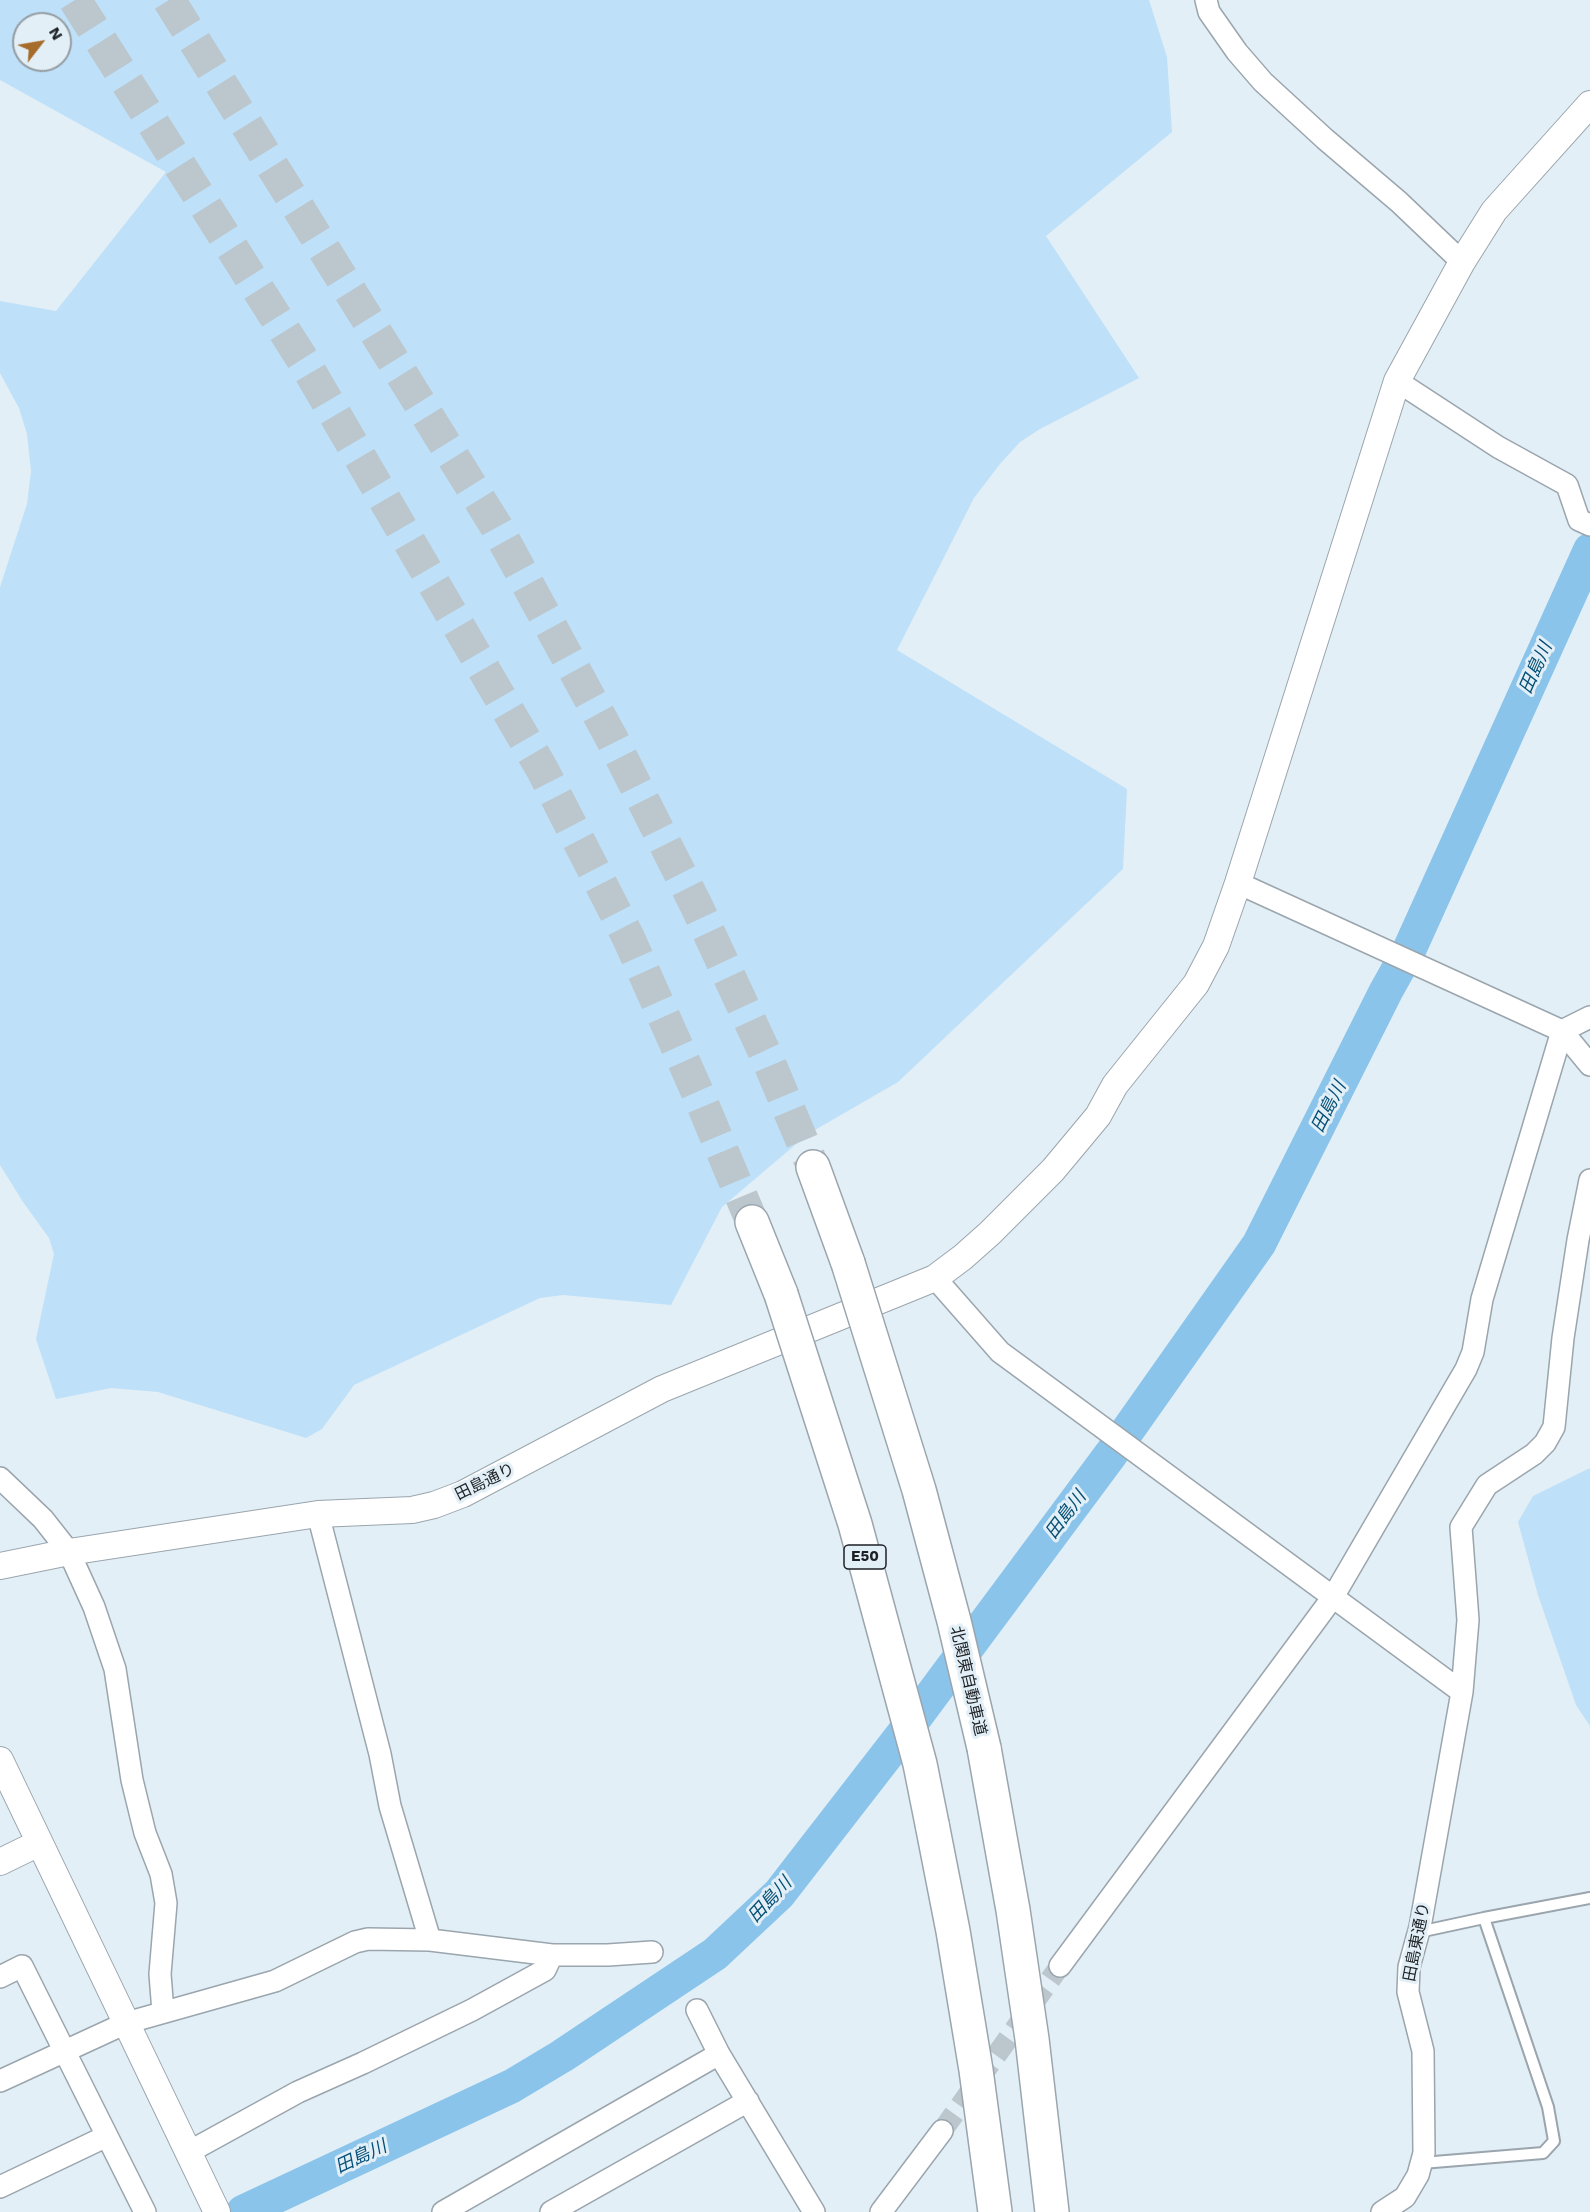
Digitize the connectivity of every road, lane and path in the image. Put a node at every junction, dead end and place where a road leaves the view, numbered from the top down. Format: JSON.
{"nodes":[{"id":1,"x":1206,"y":0,"type":"edge"},
{"id":2,"x":1590,"y":104,"type":"edge"},
{"id":3,"x":1462,"y":262,"type":"junction"},
{"id":4,"x":1397,"y":381,"type":"junction"},
{"id":5,"x":1585,"y":523,"type":"edge"},
{"id":6,"x":1238,"y":883,"type":"junction"},
{"id":7,"x":1590,"y":1017,"type":"edge"},
{"id":8,"x":1562,"y":1031,"type":"junction"},
{"id":9,"x":1590,"y":1065,"type":"edge"},
{"id":10,"x":813,"y":1167,"type":"tunnel mouth"},
{"id":11,"x":1590,"y":1180,"type":"edge"},
{"id":12,"x":752,"y":1222,"type":"tunnel mouth"},
{"id":13,"x":934,"y":1278,"type":"junction"},
{"id":14,"x":0,"y":1478,"type":"edge"},
{"id":15,"x":318,"y":1514,"type":"junction"},
{"id":16,"x":69,"y":1552,"type":"junction"},
{"id":17,"x":0,"y":1566,"type":"edge"},
{"id":18,"x":1333,"y":1597,"type":"junction"},
{"id":19,"x":1462,"y":1692,"type":"junction"},
{"id":20,"x":0,"y":1760,"type":"edge"},
{"id":21,"x":39,"y":1843,"type":"junction"},
{"id":22,"x":0,"y":1862,"type":"edge"},
{"id":23,"x":1590,"y":1898,"type":"edge"},
{"id":24,"x":1484,"y":1918,"type":"junction"},
{"id":25,"x":1419,"y":1932,"type":"junction"},
{"id":26,"x":430,"y":1940,"type":"junction"},
{"id":27,"x":652,"y":1952,"type":"dead end"},
{"id":28,"x":552,"y":1955,"type":"junction"},
{"id":29,"x":1060,"y":1966,"type":"tunnel mouth"},
{"id":30,"x":0,"y":1977,"type":"edge"},
{"id":31,"x":697,"y":2010,"type":"dead end"},
{"id":32,"x":163,"y":2012,"type":"junction"},
{"id":33,"x":126,"y":2023,"type":"junction"},
{"id":34,"x":64,"y":2050,"type":"junction"},
{"id":35,"x":719,"y":2054,"type":"junction"},
{"id":36,"x":0,"y":2081,"type":"edge"},
{"id":37,"x":748,"y":2102,"type":"junction"},
{"id":38,"x":942,"y":2131,"type":"tunnel mouth"},
{"id":39,"x":107,"y":2136,"type":"junction"},
{"id":40,"x":188,"y":2152,"type":"junction"},
{"id":41,"x":1422,"y":2163,"type":"junction"},
{"id":42,"x":0,"y":2187,"type":"edge"},
{"id":43,"x":214,"y":2208,"type":"edge"},
{"id":44,"x":446,"y":2211,"type":"edge"},
{"id":45,"x":145,"y":2212,"type":"edge"},
{"id":46,"x":551,"y":2212,"type":"edge"},
{"id":47,"x":814,"y":2212,"type":"edge"},
{"id":48,"x":881,"y":2212,"type":"edge"},
{"id":49,"x":995,"y":2212,"type":"edge"},
{"id":50,"x":1052,"y":2212,"type":"edge"},
{"id":51,"x":1383,"y":2212,"type":"edge"}],
"edges":[{"from":1,"to":3,"type":"street"},
{"from":2,"to":3,"type":"street","name":"田島通り"},
{"from":3,"to":4,"type":"street","name":"田島通り"},
{"from":4,"to":5,"type":"street"},
{"from":4,"to":6,"type":"street","name":"田島通り"},
{"from":6,"to":8,"type":"street"},
{"from":6,"to":13,"type":"street","name":"田島通り"},
{"from":7,"to":8,"type":"street"},
{"from":8,"to":9,"type":"street"},
{"from":8,"to":18,"type":"street"},
{"from":10,"to":50,"type":"highway","name":"北関東自動車道","bridge":true},
{"from":11,"to":19,"type":"street","name":"田島東通り"},
{"from":12,"to":49,"type":"highway","number":"E50","bridge":true},
{"from":13,"to":15,"type":"street","name":"田島通り"},
{"from":13,"to":18,"type":"street"},
{"from":14,"to":16,"type":"street"},
{"from":15,"to":16,"type":"street","name":"田島通り"},
{"from":15,"to":26,"type":"street"},
{"from":16,"to":17,"type":"street","name":"田島通り"},
{"from":16,"to":32,"type":"street"},
{"from":18,"to":19,"type":"street"},
{"from":18,"to":29,"type":"street"},
{"from":19,"to":25,"type":"street","name":"田島東通り"},
{"from":20,"to":21,"type":"street"},
{"from":21,"to":22,"type":"street"},
{"from":21,"to":33,"type":"street"},
{"from":23,"to":24,"type":"lane"},
{"from":24,"to":25,"type":"lane"},
{"from":24,"to":41,"type":"lane"},
{"from":25,"to":41,"type":"street","name":"田島東通り"},
{"from":26,"to":28,"type":"street"},
{"from":26,"to":32,"type":"street"},
{"from":27,"to":28,"type":"street"},
{"from":28,"to":40,"type":"street"},
{"from":30,"to":34,"type":"street"},
{"from":31,"to":35,"type":"street"},
{"from":32,"to":33,"type":"street"},
{"from":33,"to":34,"type":"street"},
{"from":33,"to":40,"type":"street"},
{"from":34,"to":36,"type":"street"},
{"from":34,"to":39,"type":"street"},
{"from":35,"to":37,"type":"street"},
{"from":35,"to":44,"type":"street"},
{"from":37,"to":46,"type":"street"},
{"from":37,"to":47,"type":"street"},
{"from":38,"to":48,"type":"street"},
{"from":39,"to":42,"type":"street"},
{"from":39,"to":45,"type":"street"},
{"from":40,"to":43,"type":"street"},
{"from":41,"to":51,"type":"street","name":"田島東通り"}]}
